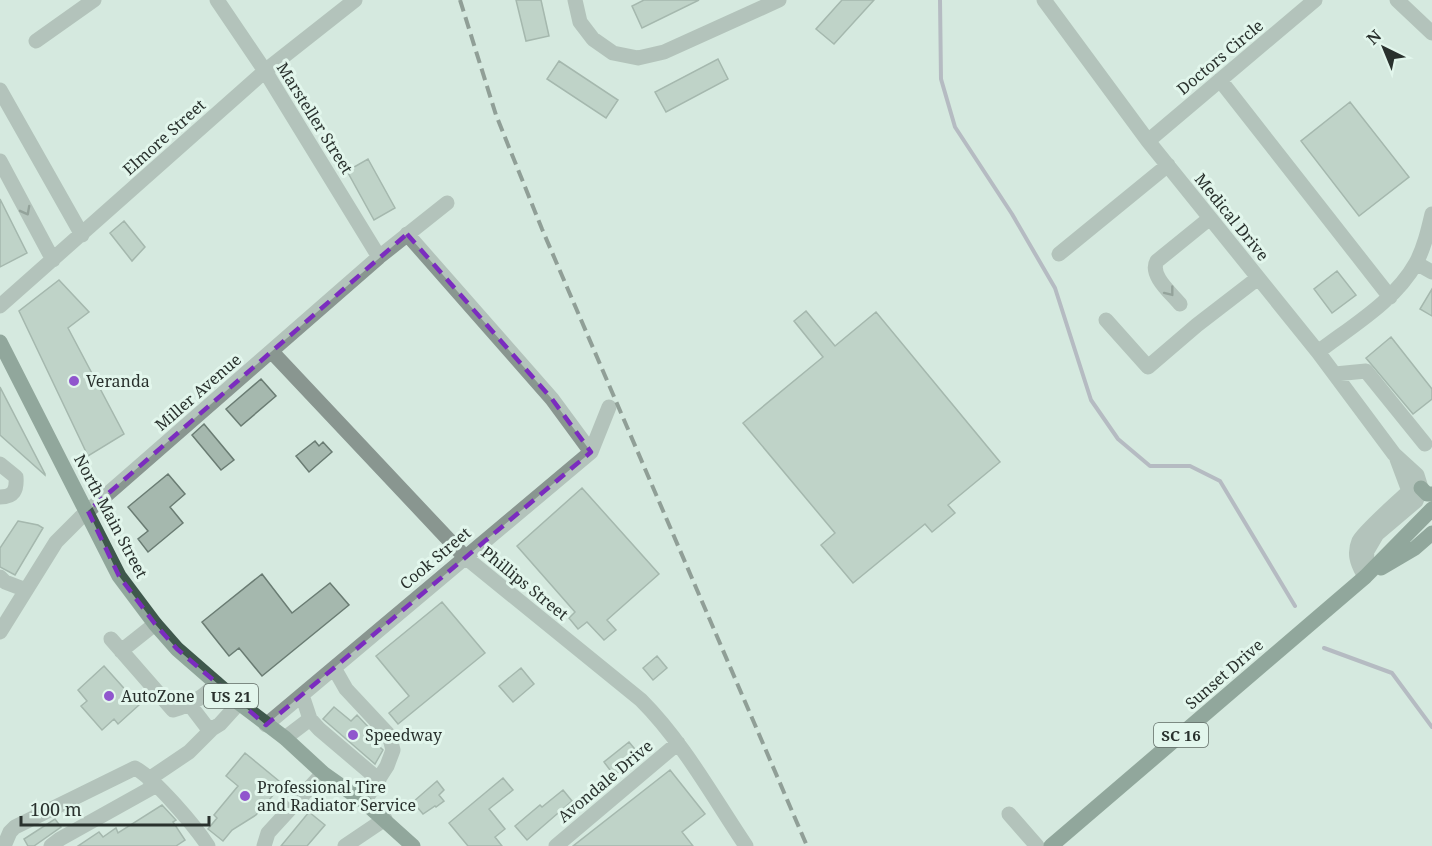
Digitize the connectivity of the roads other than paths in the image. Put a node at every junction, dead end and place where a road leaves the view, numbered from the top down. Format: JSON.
{"nodes":[{"id":1,"x":94,"y":0,"type":"edge"},
{"id":2,"x":217,"y":0,"type":"edge"},
{"id":3,"x":355,"y":0,"type":"edge"},
{"id":4,"x":575,"y":0,"type":"edge"},
{"id":5,"x":779,"y":0,"type":"edge"},
{"id":6,"x":1044,"y":0,"type":"edge"},
{"id":7,"x":1315,"y":0,"type":"edge"},
{"id":8,"x":1397,"y":0,"type":"edge"},
{"id":9,"x":1432,"y":33,"type":"edge"},
{"id":10,"x":36,"y":41,"type":"dead end"},
{"id":11,"x":266,"y":71,"type":"junction"},
{"id":12,"x":1220,"y":80,"type":"junction"},
{"id":13,"x":2,"y":100,"type":"edge"},
{"id":14,"x":1148,"y":141,"type":"junction"},
{"id":15,"x":0,"y":161,"type":"edge"},
{"id":16,"x":1168,"y":165,"type":"junction"},
{"id":17,"x":447,"y":203,"type":"dead end"},
{"id":18,"x":1432,"y":214,"type":"edge"},
{"id":19,"x":1210,"y":218,"type":"junction"},
{"id":20,"x":407,"y":234,"type":"junction"},
{"id":21,"x":82,"y":235,"type":"junction"},
{"id":22,"x":1059,"y":254,"type":"dead end"},
{"id":23,"x":379,"y":257,"type":"junction"},
{"id":24,"x":53,"y":260,"type":"junction"},
{"id":25,"x":1416,"y":263,"type":"junction"},
{"id":26,"x":1432,"y":272,"type":"edge"},
{"id":27,"x":1258,"y":278,"type":"junction"},
{"id":28,"x":1390,"y":297,"type":"junction"},
{"id":29,"x":0,"y":306,"type":"edge"},
{"id":30,"x":1106,"y":320,"type":"dead end"},
{"id":31,"x":1197,"y":325,"type":"junction"},
{"id":32,"x":0,"y":342,"type":"edge"},
{"id":33,"x":272,"y":352,"type":"junction"},
{"id":34,"x":1318,"y":352,"type":"junction"},
{"id":35,"x":1335,"y":374,"type":"junction"},
{"id":36,"x":609,"y":407,"type":"dead end"},
{"id":37,"x":1428,"y":441,"type":"edge"},
{"id":38,"x":591,"y":452,"type":"junction"},
{"id":39,"x":1399,"y":459,"type":"junction"},
{"id":40,"x":0,"y":464,"type":"edge"},
{"id":41,"x":1426,"y":491,"type":"edge"},
{"id":42,"x":1,"y":497,"type":"edge"},
{"id":43,"x":1432,"y":508,"type":"edge"},
{"id":44,"x":88,"y":511,"type":"junction"},
{"id":45,"x":1432,"y":533,"type":"edge"},
{"id":46,"x":465,"y":557,"type":"junction"},
{"id":47,"x":0,"y":577,"type":"edge"},
{"id":48,"x":1365,"y":577,"type":"junction"},
{"id":49,"x":26,"y":590,"type":"junction"},
{"id":50,"x":155,"y":624,"type":"junction"},
{"id":51,"x":0,"y":632,"type":"edge"},
{"id":52,"x":334,"y":668,"type":"junction"},
{"id":53,"x":216,"y":683,"type":"junction"},
{"id":54,"x":302,"y":695,"type":"junction"},
{"id":55,"x":239,"y":703,"type":"junction"},
{"id":56,"x":190,"y":705,"type":"junction"},
{"id":57,"x":310,"y":719,"type":"junction"},
{"id":58,"x":266,"y":725,"type":"junction"},
{"id":59,"x":212,"y":729,"type":"junction"},
{"id":60,"x":285,"y":738,"type":"junction"},
{"id":61,"x":678,"y":743,"type":"junction"},
{"id":62,"x":324,"y":773,"type":"junction"},
{"id":63,"x":380,"y":780,"type":"junction"},
{"id":64,"x":152,"y":783,"type":"junction"},
{"id":65,"x":364,"y":802,"type":"junction"},
{"id":66,"x":1010,"y":814,"type":"dead end"},
{"id":67,"x":385,"y":819,"type":"junction"},
{"id":68,"x":4,"y":846,"type":"edge"},
{"id":69,"x":51,"y":846,"type":"edge"},
{"id":70,"x":208,"y":846,"type":"edge"},
{"id":71,"x":264,"y":846,"type":"edge"},
{"id":72,"x":345,"y":846,"type":"edge"},
{"id":73,"x":413,"y":846,"type":"edge"},
{"id":74,"x":556,"y":846,"type":"edge"},
{"id":75,"x":746,"y":846,"type":"edge"},
{"id":76,"x":1037,"y":846,"type":"edge"},
{"id":77,"x":1051,"y":846,"type":"edge"}],
"edges":[{"from":1,"to":10,"type":"street"},
{"from":2,"to":11,"type":"street","name":"Marsteller Street"},
{"from":3,"to":11,"type":"street","name":"Elmore Street"},
{"from":4,"to":5,"type":"street"},
{"from":6,"to":14,"type":"street","name":"Medical Drive"},
{"from":7,"to":12,"type":"street","name":"Doctors Circle"},
{"from":8,"to":9,"type":"street"},
{"from":11,"to":21,"type":"street","name":"Elmore Street"},
{"from":11,"to":23,"type":"street","name":"Marsteller Street"},
{"from":12,"to":14,"type":"street","name":"Doctors Circle"},
{"from":12,"to":28,"type":"street"},
{"from":13,"to":21,"type":"street"},
{"from":14,"to":16,"type":"street","name":"Medical Drive"},
{"from":15,"to":24,"type":"street","one_way":true},
{"from":16,"to":19,"type":"street","name":"Medical Drive"},
{"from":16,"to":22,"type":"street"},
{"from":17,"to":20,"type":"street","name":"Miller Avenue"},
{"from":18,"to":25,"type":"street"},
{"from":19,"to":27,"type":"street","name":"Medical Drive"},
{"from":19,"to":31,"type":"street","one_way":true},
{"from":20,"to":23,"type":"street","name":"Miller Avenue"},
{"from":20,"to":38,"type":"street"},
{"from":21,"to":24,"type":"street","name":"Elmore Street"},
{"from":23,"to":33,"type":"street","name":"Miller Avenue"},
{"from":24,"to":29,"type":"street","name":"Elmore Street"},
{"from":25,"to":26,"type":"street"},
{"from":25,"to":28,"type":"street"},
{"from":27,"to":31,"type":"street"},
{"from":27,"to":34,"type":"street","name":"Medical Drive"},
{"from":28,"to":34,"type":"street"},
{"from":30,"to":31,"type":"street"},
{"from":32,"to":44,"type":"main road","name":"North Main Street","number":"US 21"},
{"from":33,"to":44,"type":"street","name":"Miller Avenue"},
{"from":33,"to":46,"type":"street","name":"Phillips Street"},
{"from":34,"to":35,"type":"street","name":"Medical Drive"},
{"from":35,"to":37,"type":"street"},
{"from":35,"to":39,"type":"street","name":"Medical Drive"},
{"from":36,"to":38,"type":"street","name":"Cook Street"},
{"from":37,"to":39,"type":"street"},
{"from":38,"to":46,"type":"street","name":"Cook Street"},
{"from":39,"to":41,"type":"street","name":"Medical Drive"},
{"from":39,"to":48,"type":"street","name":"Medical Drive"},
{"from":40,"to":42,"type":"street"},
{"from":41,"to":48,"type":"street","name":"Medical Drive"},
{"from":43,"to":48,"type":"main road","name":"Sunset Drive","number":"SC 16"},
{"from":44,"to":49,"type":"street","name":"Miller Avenue"},
{"from":44,"to":50,"type":"main road","name":"North Main Street","number":"US 21"},
{"from":45,"to":48,"type":"main road","name":"Sunset Drive","number":"SC 16"},
{"from":46,"to":52,"type":"street","name":"Cook Street"},
{"from":46,"to":61,"type":"street","name":"Phillips Street"},
{"from":47,"to":49,"type":"street"},
{"from":48,"to":77,"type":"main road","name":"Sunset Drive","number":"SC 16"},
{"from":49,"to":51,"type":"street","name":"Miller Avenue"},
{"from":50,"to":53,"type":"main road","name":"North Main Street","number":"US 21"},
{"from":50,"to":56,"type":"street"},
{"from":52,"to":54,"type":"street","name":"Cook Street"},
{"from":52,"to":63,"type":"street"},
{"from":53,"to":55,"type":"main road","name":"North Main Street","number":"US 21"},
{"from":53,"to":56,"type":"street"},
{"from":54,"to":57,"type":"street"},
{"from":54,"to":58,"type":"street","name":"Cook Street"},
{"from":55,"to":58,"type":"main road","name":"North Main Street","number":"US 21"},
{"from":55,"to":59,"type":"street"},
{"from":56,"to":59,"type":"street"},
{"from":57,"to":60,"type":"street"},
{"from":57,"to":63,"type":"street"},
{"from":58,"to":60,"type":"main road","name":"North Main Street","number":"US 21"},
{"from":59,"to":64,"type":"street"},
{"from":60,"to":62,"type":"main road","name":"North Main Street","number":"US 21"},
{"from":61,"to":74,"type":"street","name":"Avondale Drive"},
{"from":61,"to":75,"type":"street","name":"Phillips Street"},
{"from":62,"to":65,"type":"main road","name":"North Main Street","number":"US 21"},
{"from":62,"to":71,"type":"street"},
{"from":63,"to":65,"type":"street"},
{"from":64,"to":68,"type":"street"},
{"from":64,"to":69,"type":"street"},
{"from":64,"to":70,"type":"street"},
{"from":65,"to":67,"type":"main road","name":"North Main Street","number":"US 21"},
{"from":66,"to":76,"type":"street"},
{"from":67,"to":72,"type":"street"},
{"from":67,"to":73,"type":"main road","name":"North Main Street","number":"US 21"}]}
